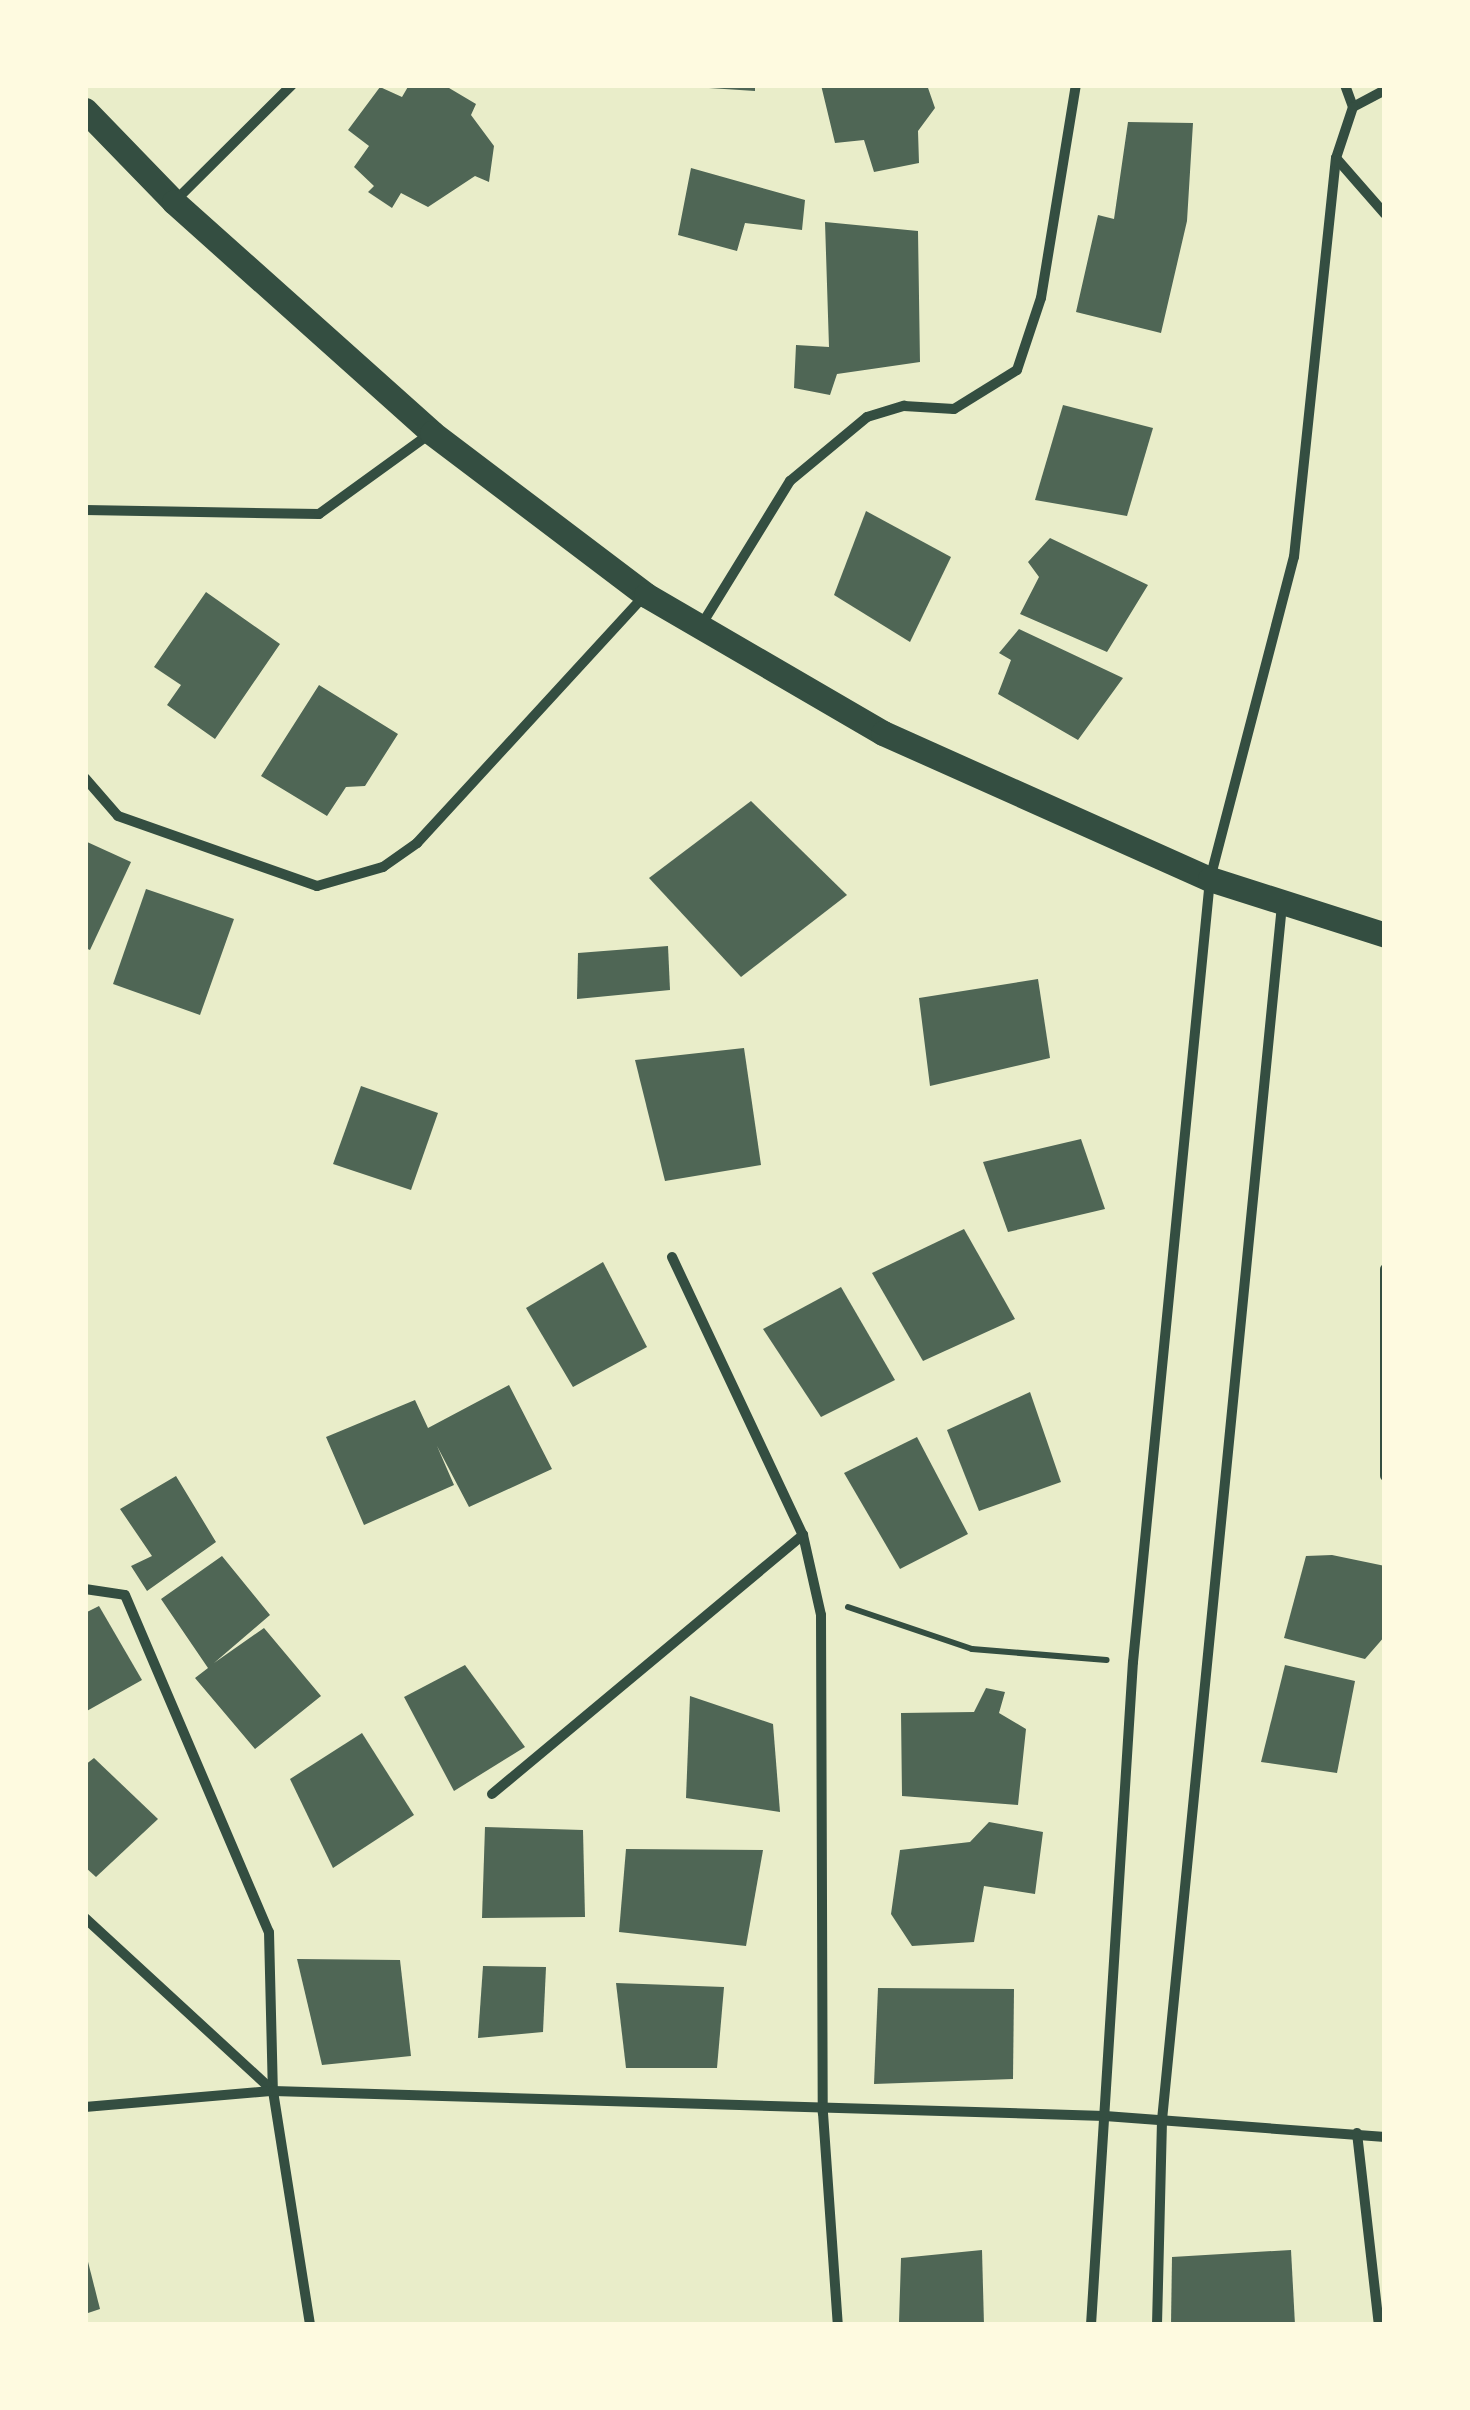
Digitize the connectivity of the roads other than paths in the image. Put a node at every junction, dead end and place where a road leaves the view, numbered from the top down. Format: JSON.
{"nodes":[{"id":1,"x":292,"y":85,"type":"edge"},
{"id":2,"x":1076,"y":85,"type":"edge"},
{"id":3,"x":1345,"y":85,"type":"edge"},
{"id":4,"x":1385,"y":90,"type":"edge"},
{"id":5,"x":1354,"y":107,"type":"junction"},
{"id":6,"x":85,"y":110,"type":"edge"},
{"id":7,"x":1336,"y":158,"type":"junction"},
{"id":8,"x":174,"y":202,"type":"junction"},
{"id":9,"x":1385,"y":214,"type":"edge"},
{"id":10,"x":432,"y":432,"type":"junction"},
{"id":11,"x":85,"y":510,"type":"edge"},
{"id":12,"x":646,"y":595,"type":"junction"},
{"id":13,"x":700,"y":627,"type":"junction"},
{"id":14,"x":85,"y":778,"type":"edge"},
{"id":15,"x":1210,"y":879,"type":"junction"},
{"id":16,"x":1282,"y":905,"type":"junction"},
{"id":17,"x":1385,"y":936,"type":"edge"},
{"id":18,"x":672,"y":1257,"type":"dead end"},
{"id":19,"x":1385,"y":1269,"type":"edge"},
{"id":20,"x":1385,"y":1476,"type":"edge"},
{"id":21,"x":803,"y":1534,"type":"junction"},
{"id":22,"x":85,"y":1590,"type":"edge"},
{"id":23,"x":492,"y":1794,"type":"dead end"},
{"id":24,"x":85,"y":1918,"type":"edge"},
{"id":25,"x":273,"y":2090,"type":"junction"},
{"id":26,"x":85,"y":2108,"type":"edge"},
{"id":27,"x":823,"y":2112,"type":"junction"},
{"id":28,"x":1105,"y":2116,"type":"junction"},
{"id":29,"x":1162,"y":2120,"type":"junction"},
{"id":30,"x":1356,"y":2133,"type":"junction"},
{"id":31,"x":1385,"y":2137,"type":"edge"},
{"id":32,"x":310,"y":2325,"type":"edge"},
{"id":33,"x":838,"y":2325,"type":"edge"},
{"id":34,"x":1091,"y":2325,"type":"edge"},
{"id":35,"x":1158,"y":2325,"type":"edge"},
{"id":36,"x":1379,"y":2325,"type":"edge"}],
"edges":[{"from":1,"to":8,"type":"street"},
{"from":2,"to":13,"type":"street"},
{"from":3,"to":5,"type":"street"},
{"from":4,"to":5,"type":"street"},
{"from":5,"to":7,"type":"street"},
{"from":6,"to":8,"type":"main road"},
{"from":7,"to":9,"type":"street"},
{"from":7,"to":15,"type":"street"},
{"from":8,"to":10,"type":"main road"},
{"from":10,"to":11,"type":"street"},
{"from":10,"to":12,"type":"main road"},
{"from":12,"to":13,"type":"main road"},
{"from":12,"to":14,"type":"street"},
{"from":13,"to":15,"type":"main road"},
{"from":15,"to":16,"type":"main road"},
{"from":15,"to":28,"type":"street"},
{"from":16,"to":17,"type":"main road"},
{"from":16,"to":29,"type":"street"},
{"from":18,"to":21,"type":"street"},
{"from":19,"to":20,"type":"street"},
{"from":21,"to":23,"type":"street"},
{"from":21,"to":27,"type":"street"},
{"from":22,"to":25,"type":"street"},
{"from":24,"to":25,"type":"street"},
{"from":25,"to":26,"type":"street"},
{"from":25,"to":27,"type":"street"},
{"from":25,"to":32,"type":"street"},
{"from":27,"to":28,"type":"street"},
{"from":27,"to":33,"type":"street"},
{"from":28,"to":29,"type":"street"},
{"from":28,"to":34,"type":"street"},
{"from":29,"to":30,"type":"street"},
{"from":29,"to":35,"type":"street"},
{"from":30,"to":31,"type":"street"},
{"from":30,"to":36,"type":"street"}]}
